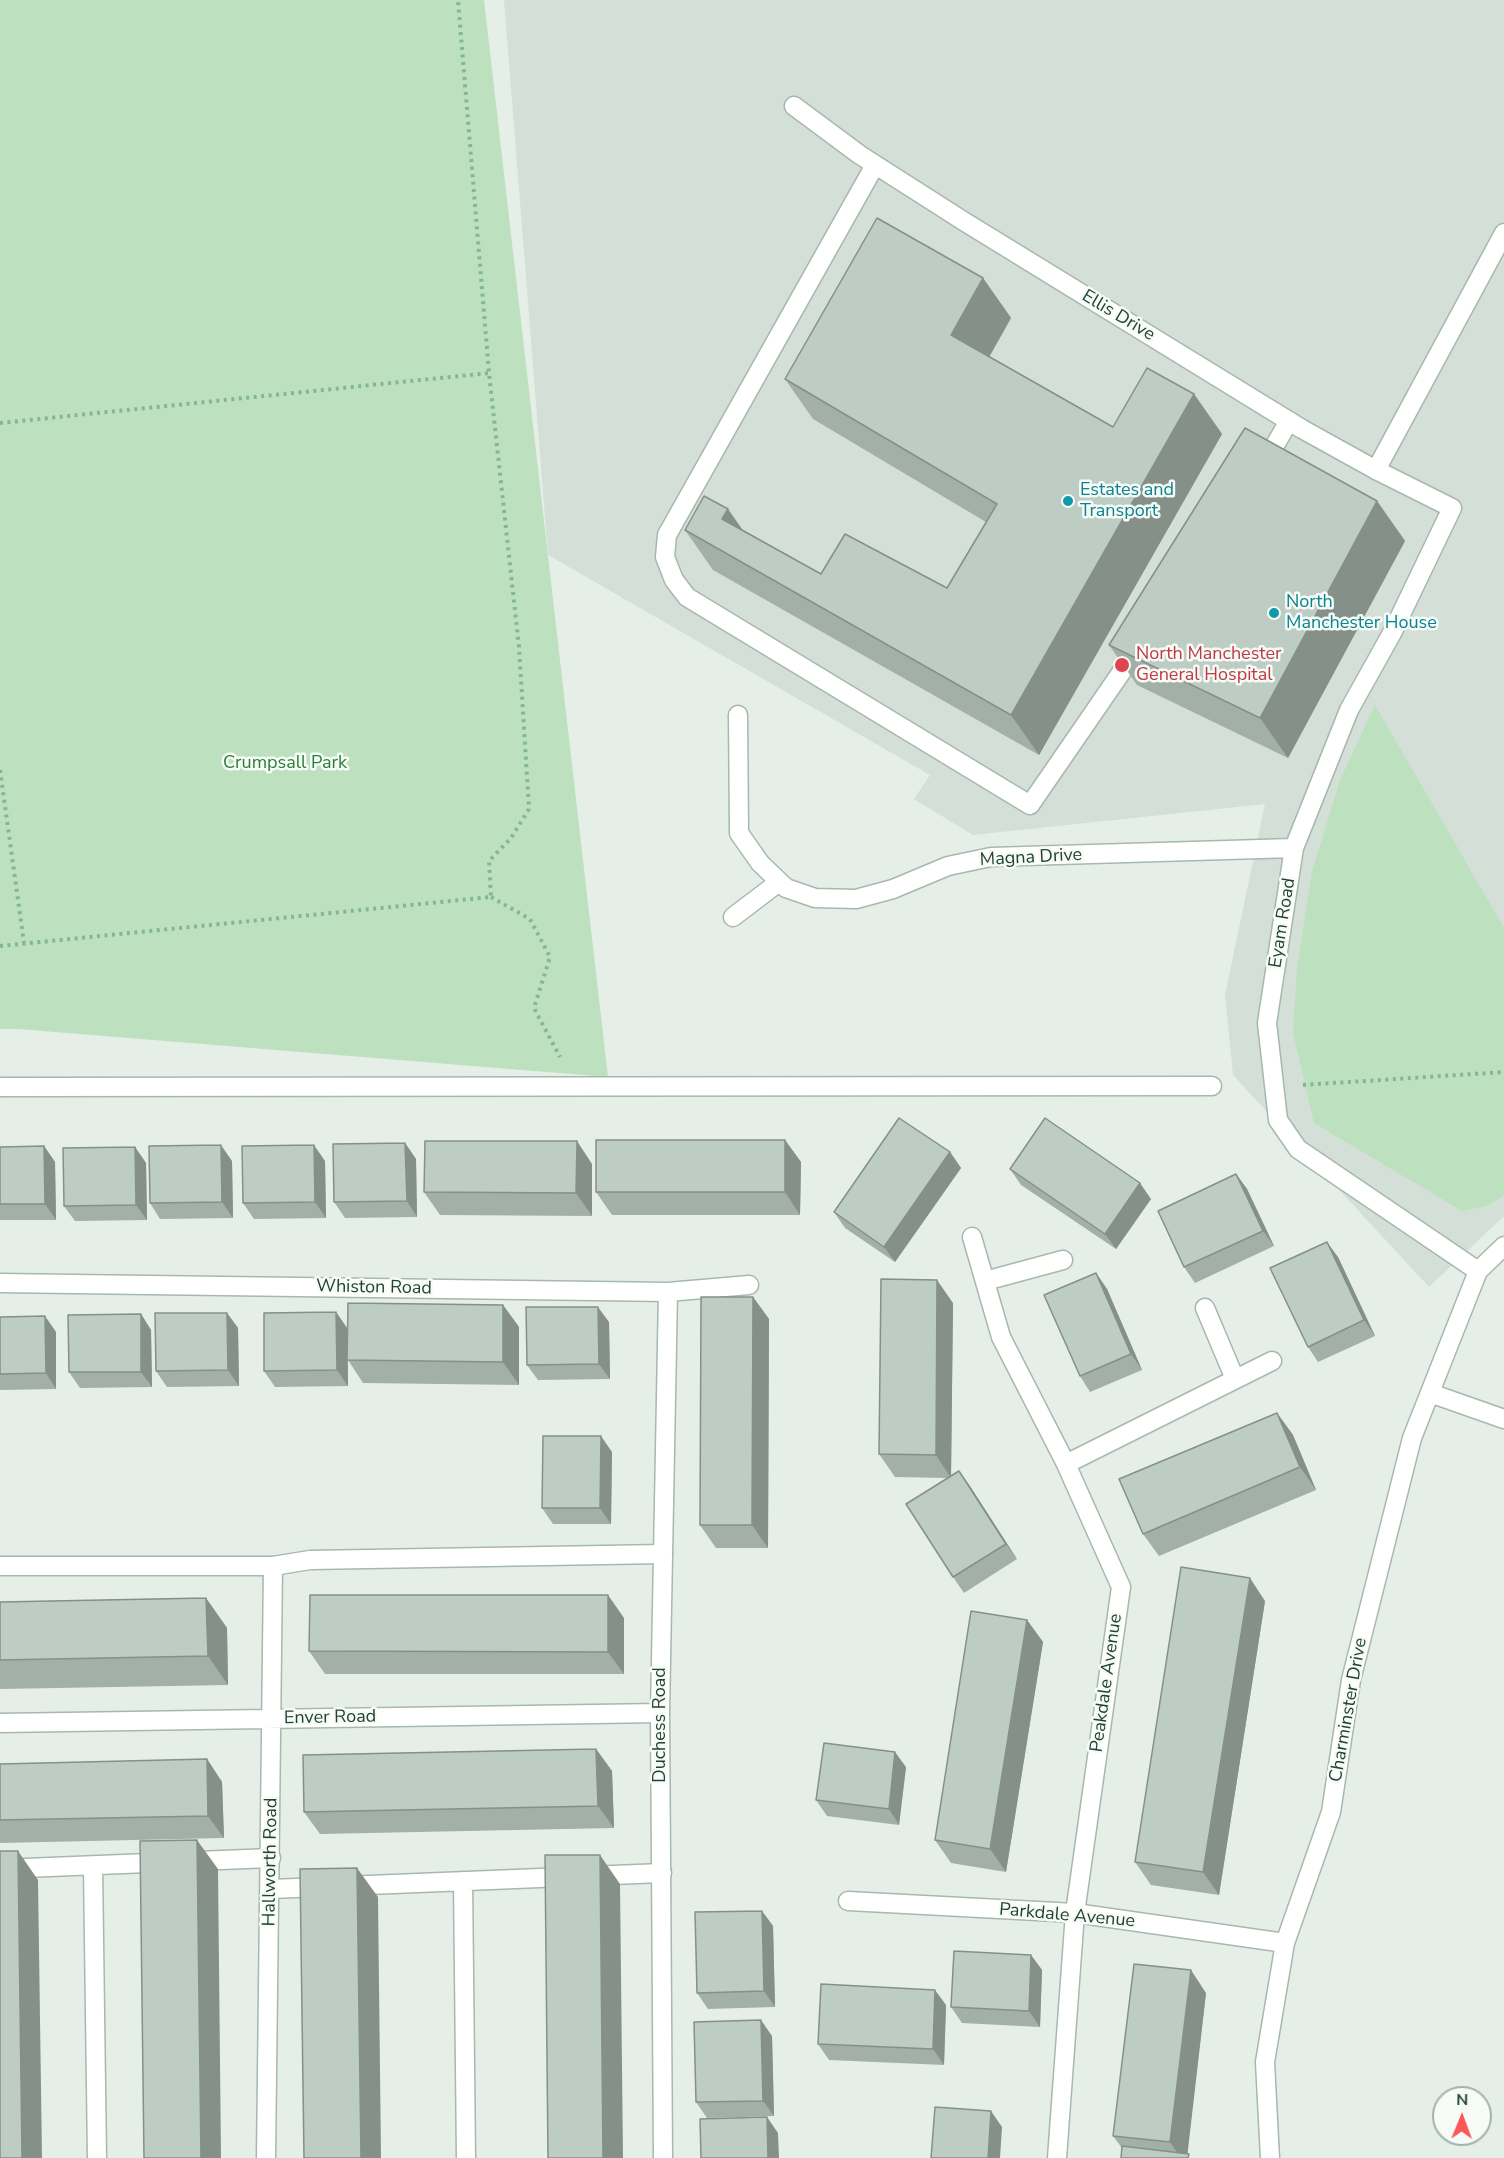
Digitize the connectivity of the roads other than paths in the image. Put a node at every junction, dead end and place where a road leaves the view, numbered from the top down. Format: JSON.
{"nodes":[{"id":1,"x":794,"y":106,"type":"dead end"},
{"id":2,"x":875,"y":165,"type":"junction"},
{"id":3,"x":1504,"y":233,"type":"edge"},
{"id":4,"x":1289,"y":421,"type":"junction"},
{"id":5,"x":1376,"y":471,"type":"junction"},
{"id":6,"x":1253,"y":482,"type":"edge"},
{"id":7,"x":1452,"y":508,"type":"joint"},
{"id":8,"x":1145,"y":638,"type":"edge"},
{"id":9,"x":738,"y":715,"type":"dead end"},
{"id":10,"x":1294,"y":848,"type":"junction"},
{"id":11,"x":779,"y":882,"type":"junction"},
{"id":12,"x":734,"y":917,"type":"dead end"},
{"id":13,"x":1212,"y":1086,"type":"dead end"},
{"id":14,"x":0,"y":1087,"type":"edge"},
{"id":15,"x":972,"y":1237,"type":"dead end"},
{"id":16,"x":1504,"y":1246,"type":"edge"},
{"id":17,"x":1063,"y":1260,"type":"dead end"},
{"id":18,"x":1479,"y":1270,"type":"junction"},
{"id":19,"x":985,"y":1281,"type":"junction"},
{"id":20,"x":0,"y":1283,"type":"edge"},
{"id":21,"x":749,"y":1285,"type":"dead end"},
{"id":22,"x":668,"y":1292,"type":"junction"},
{"id":23,"x":1205,"y":1308,"type":"dead end"},
{"id":24,"x":1272,"y":1361,"type":"dead end"},
{"id":25,"x":1235,"y":1379,"type":"junction"},
{"id":26,"x":1430,"y":1393,"type":"junction"},
{"id":27,"x":1504,"y":1419,"type":"edge"},
{"id":28,"x":1066,"y":1464,"type":"junction"},
{"id":29,"x":663,"y":1554,"type":"junction"},
{"id":30,"x":0,"y":1566,"type":"edge"},
{"id":31,"x":273,"y":1566,"type":"junction"},
{"id":32,"x":660,"y":1713,"type":"junction"},
{"id":33,"x":273,"y":1719,"type":"junction"},
{"id":34,"x":0,"y":1723,"type":"edge"},
{"id":35,"x":271,"y":1858,"type":"junction"},
{"id":36,"x":93,"y":1867,"type":"junction"},
{"id":37,"x":0,"y":1869,"type":"edge"},
{"id":38,"x":662,"y":1873,"type":"junction"},
{"id":39,"x":463,"y":1881,"type":"junction"},
{"id":40,"x":271,"y":1889,"type":"junction"},
{"id":41,"x":848,"y":1901,"type":"dead end"},
{"id":42,"x":1075,"y":1913,"type":"junction"},
{"id":43,"x":1285,"y":1943,"type":"junction"},
{"id":44,"x":97,"y":2158,"type":"edge"},
{"id":45,"x":266,"y":2158,"type":"edge"},
{"id":46,"x":466,"y":2158,"type":"edge"},
{"id":47,"x":663,"y":2158,"type":"edge"},
{"id":48,"x":1057,"y":2158,"type":"edge"},
{"id":49,"x":1270,"y":2158,"type":"edge"}],
"edges":[{"from":1,"to":2,"type":"street","name":"Ellis Drive"},
{"from":2,"to":4,"type":"street","name":"Ellis Drive"},
{"from":2,"to":8,"type":"street"},
{"from":3,"to":5,"type":"street"},
{"from":4,"to":5,"type":"street","name":"Ellis Drive"},
{"from":4,"to":6,"type":"street"},
{"from":5,"to":7,"type":"street","name":"Ellis Drive"},
{"from":7,"to":10,"type":"street","name":"Eyam Road"},
{"from":9,"to":11,"type":"street","name":"Magna Drive"},
{"from":10,"to":11,"type":"street","name":"Magna Drive"},
{"from":10,"to":18,"type":"street","name":"Eyam Road"},
{"from":11,"to":12,"type":"street"},
{"from":13,"to":14,"type":"street"},
{"from":15,"to":19,"type":"street","name":"Peakdale Avenue"},
{"from":16,"to":18,"type":"street"},
{"from":17,"to":19,"type":"street"},
{"from":18,"to":26,"type":"street","name":"Charminster Drive"},
{"from":19,"to":28,"type":"street","name":"Peakdale Avenue"},
{"from":20,"to":22,"type":"street","name":"Whiston Road"},
{"from":21,"to":22,"type":"street","name":"Whiston Road"},
{"from":22,"to":29,"type":"street","name":"Duchess Road"},
{"from":23,"to":25,"type":"street"},
{"from":24,"to":25,"type":"street"},
{"from":25,"to":28,"type":"street"},
{"from":26,"to":27,"type":"street"},
{"from":26,"to":43,"type":"street","name":"Charminster Drive"},
{"from":28,"to":42,"type":"street","name":"Peakdale Avenue"},
{"from":29,"to":31,"type":"street"},
{"from":29,"to":32,"type":"street","name":"Duchess Road"},
{"from":30,"to":31,"type":"street"},
{"from":31,"to":33,"type":"street","name":"Hallworth Road"},
{"from":32,"to":33,"type":"street","name":"Enver Road"},
{"from":32,"to":38,"type":"street","name":"Duchess Road"},
{"from":33,"to":34,"type":"street","name":"Enver Road"},
{"from":33,"to":35,"type":"street","name":"Hallworth Road"},
{"from":35,"to":36,"type":"street"},
{"from":35,"to":40,"type":"street","name":"Hallworth Road"},
{"from":36,"to":37,"type":"street"},
{"from":36,"to":44,"type":"street"},
{"from":38,"to":39,"type":"street"},
{"from":38,"to":47,"type":"street","name":"Duchess Road"},
{"from":39,"to":40,"type":"street"},
{"from":39,"to":46,"type":"street"},
{"from":40,"to":45,"type":"street","name":"Hallworth Road"},
{"from":41,"to":42,"type":"street","name":"Parkdale Avenue"},
{"from":42,"to":43,"type":"street","name":"Parkdale Avenue"},
{"from":42,"to":48,"type":"street","name":"Peakdale Avenue"},
{"from":43,"to":49,"type":"street","name":"Charminster Drive"}]}
